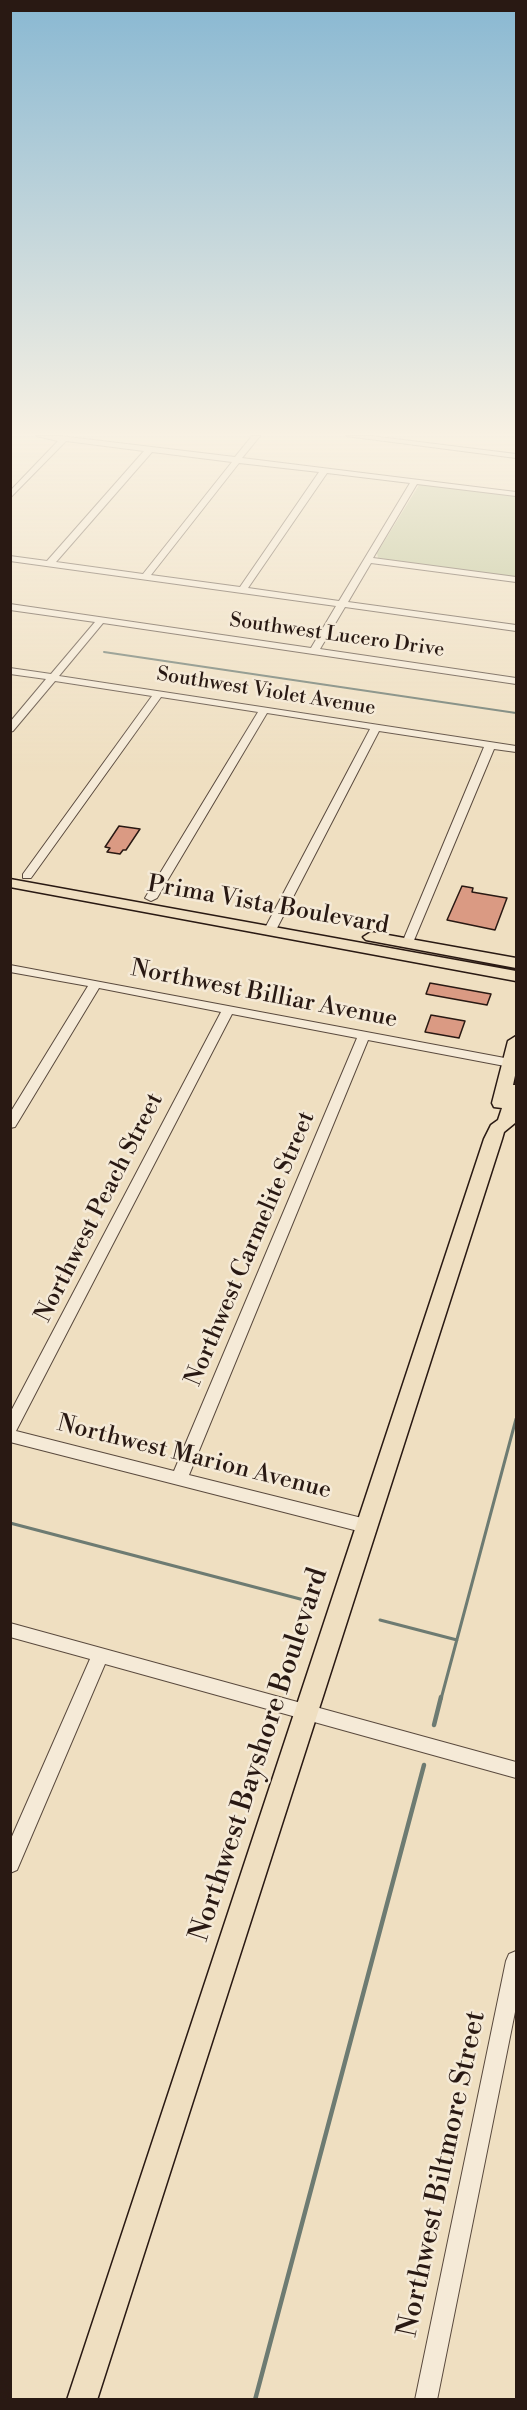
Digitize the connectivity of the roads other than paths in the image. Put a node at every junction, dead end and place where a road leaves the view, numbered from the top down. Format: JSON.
{"nodes":[{"id":1,"x":63,"y":548,"type":"edge"},
{"id":2,"x":167,"y":548,"type":"edge"},
{"id":3,"x":271,"y":548,"type":"edge"},
{"id":4,"x":376,"y":548,"type":"edge"},
{"id":5,"x":10,"y":558,"type":"edge"},
{"id":6,"x":369,"y":560,"type":"junction"},
{"id":7,"x":50,"y":563,"type":"junction"},
{"id":8,"x":145,"y":577,"type":"junction"},
{"id":9,"x":516,"y":580,"type":"edge"},
{"id":10,"x":242,"y":590,"type":"junction"},
{"id":11,"x":342,"y":603,"type":"junction"},
{"id":12,"x":10,"y":607,"type":"edge"},
{"id":13,"x":101,"y":620,"type":"junction"},
{"id":14,"x":516,"y":628,"type":"edge"},
{"id":15,"x":315,"y":651,"type":"junction"},
{"id":16,"x":10,"y":671,"type":"edge"},
{"id":17,"x":52,"y":678,"type":"junction"},
{"id":18,"x":516,"y":681,"type":"edge"},
{"id":19,"x":158,"y":694,"type":"junction"},
{"id":20,"x":264,"y":710,"type":"junction"},
{"id":21,"x":376,"y":727,"type":"junction"},
{"id":22,"x":10,"y":729,"type":"edge"},
{"id":23,"x":490,"y":745,"type":"junction"},
{"id":24,"x":516,"y":749,"type":"edge"},
{"id":25,"x":10,"y":873,"type":"edge"},
{"id":26,"x":27,"y":876,"type":"junction"},
{"id":27,"x":10,"y":883,"type":"edge"},
{"id":28,"x":151,"y":898,"type":"junction"},
{"id":29,"x":273,"y":925,"type":"junction"},
{"id":30,"x":408,"y":943,"type":"junction"},
{"id":31,"x":516,"y":963,"type":"edge"},
{"id":32,"x":10,"y":968,"type":"edge"},
{"id":33,"x":516,"y":976,"type":"edge"},
{"id":34,"x":95,"y":985,"type":"junction"},
{"id":35,"x":228,"y":1009,"type":"junction"},
{"id":36,"x":364,"y":1036,"type":"junction"},
{"id":37,"x":516,"y":1041,"type":"edge"},
{"id":38,"x":510,"y":1063,"type":"junction"},
{"id":39,"x":516,"y":1090,"type":"edge"},
{"id":40,"x":10,"y":1124,"type":"edge"},
{"id":41,"x":497,"y":1129,"type":"junction"},
{"id":42,"x":10,"y":1428,"type":"edge"},
{"id":43,"x":10,"y":1436,"type":"edge"},
{"id":44,"x":179,"y":1479,"type":"junction"},
{"id":45,"x":366,"y":1526,"type":"junction"},
{"id":46,"x":10,"y":1630,"type":"edge"},
{"id":47,"x":100,"y":1655,"type":"junction"},
{"id":48,"x":306,"y":1712,"type":"junction"},
{"id":49,"x":516,"y":1770,"type":"edge"},
{"id":50,"x":10,"y":1864,"type":"edge"},
{"id":51,"x":516,"y":1961,"type":"edge"},
{"id":52,"x":82,"y":2400,"type":"edge"},
{"id":53,"x":426,"y":2400,"type":"edge"}],
"edges":[{"from":1,"to":7,"type":"street"},
{"from":2,"to":8,"type":"street"},
{"from":3,"to":10,"type":"street"},
{"from":4,"to":6,"type":"street"},
{"from":5,"to":7,"type":"street"},
{"from":6,"to":9,"type":"street"},
{"from":6,"to":11,"type":"street"},
{"from":7,"to":8,"type":"street"},
{"from":8,"to":10,"type":"street"},
{"from":10,"to":11,"type":"street"},
{"from":11,"to":14,"type":"street"},
{"from":11,"to":15,"type":"street"},
{"from":12,"to":13,"type":"street","name":"Southwest Lucero Drive"},
{"from":13,"to":15,"type":"street","name":"Southwest Lucero Drive"},
{"from":13,"to":17,"type":"street"},
{"from":15,"to":18,"type":"street","name":"Southwest Lucero Drive"},
{"from":16,"to":17,"type":"street","name":"Southwest Violet Avenue"},
{"from":17,"to":19,"type":"street","name":"Southwest Violet Avenue"},
{"from":17,"to":22,"type":"street"},
{"from":19,"to":20,"type":"street","name":"Southwest Violet Avenue"},
{"from":19,"to":26,"type":"street"},
{"from":20,"to":21,"type":"street","name":"Southwest Violet Avenue"},
{"from":20,"to":28,"type":"street"},
{"from":21,"to":23,"type":"street","name":"Southwest Violet Avenue"},
{"from":21,"to":29,"type":"street"},
{"from":23,"to":24,"type":"street","name":"Southwest Violet Avenue"},
{"from":23,"to":30,"type":"street"},
{"from":25,"to":26,"type":"main road","name":"Prima Vista Boulevard"},
{"from":26,"to":28,"type":"main road","name":"Prima Vista Boulevard"},
{"from":27,"to":29,"type":"main road","name":"Prima Vista Boulevard"},
{"from":28,"to":29,"type":"main road","name":"Prima Vista Boulevard"},
{"from":29,"to":30,"type":"main road","name":"Prima Vista Boulevard"},
{"from":29,"to":33,"type":"main road","name":"Prima Vista Boulevard"},
{"from":30,"to":31,"type":"main road","name":"Prima Vista Boulevard"},
{"from":32,"to":34,"type":"street","name":"Northwest Billiar Avenue"},
{"from":34,"to":35,"type":"street","name":"Northwest Billiar Avenue"},
{"from":34,"to":40,"type":"street"},
{"from":35,"to":36,"type":"street","name":"Northwest Billiar Avenue"},
{"from":35,"to":42,"type":"street","name":"Northwest Peach Street"},
{"from":36,"to":38,"type":"street","name":"Northwest Billiar Avenue"},
{"from":36,"to":44,"type":"street","name":"Northwest Carmelite Street"},
{"from":37,"to":38,"type":"main road","name":"Northwest Bayshore Boulevard"},
{"from":38,"to":41,"type":"main road","name":"Northwest Bayshore Boulevard"},
{"from":39,"to":41,"type":"main road","name":"Northwest Bayshore Boulevard"},
{"from":41,"to":45,"type":"main road","name":"Northwest Bayshore Boulevard"},
{"from":43,"to":44,"type":"street","name":"Northwest Marion Avenue"},
{"from":44,"to":45,"type":"street","name":"Northwest Marion Avenue"},
{"from":45,"to":48,"type":"main road","name":"Northwest Bayshore Boulevard"},
{"from":46,"to":47,"type":"street"},
{"from":47,"to":48,"type":"street"},
{"from":47,"to":50,"type":"street"},
{"from":48,"to":49,"type":"street"},
{"from":48,"to":52,"type":"main road","name":"Northwest Bayshore Boulevard"},
{"from":51,"to":53,"type":"street","name":"Northwest Biltmore Street"}]}
